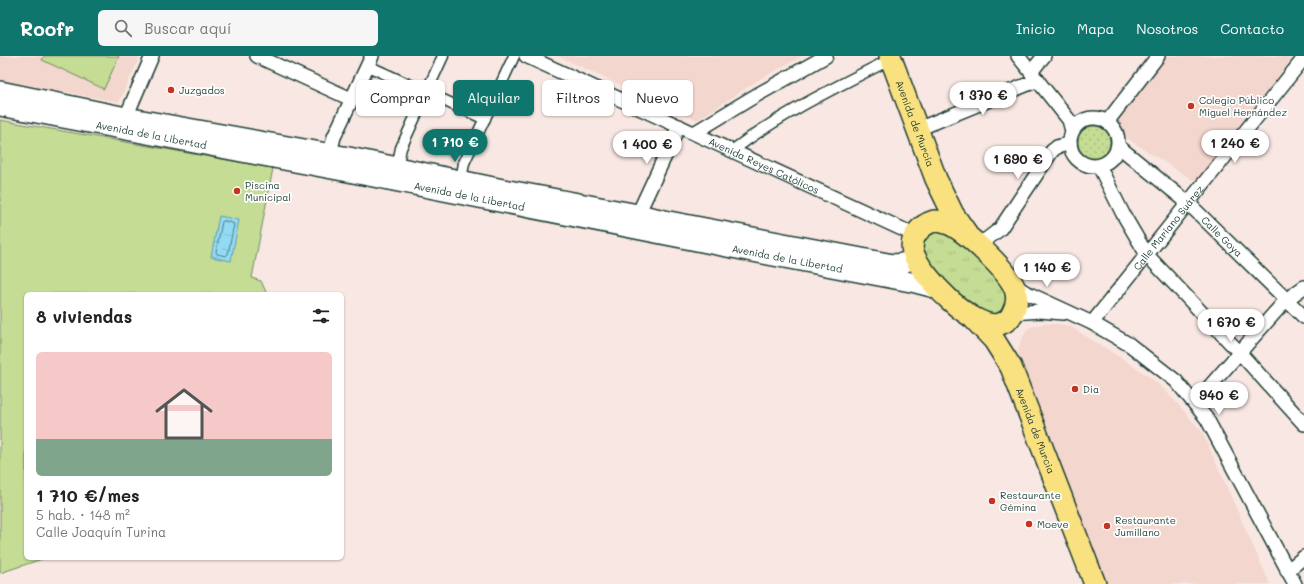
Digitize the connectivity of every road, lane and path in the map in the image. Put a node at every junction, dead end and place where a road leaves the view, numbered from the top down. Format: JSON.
{"nodes":[{"id":1,"x":152,"y":56,"type":"edge"},
{"id":2,"x":257,"y":56,"type":"edge"},
{"id":3,"x":443,"y":56,"type":"edge"},
{"id":4,"x":514,"y":56,"type":"edge"},
{"id":5,"x":526,"y":56,"type":"edge"},
{"id":6,"x":826,"y":56,"type":"edge"},
{"id":7,"x":1018,"y":56,"type":"edge"},
{"id":8,"x":1044,"y":56,"type":"edge"},
{"id":9,"x":1158,"y":56,"type":"edge"},
{"id":10,"x":890,"y":58,"type":"edge"},
{"id":11,"x":1304,"y":58,"type":"edge"},
{"id":12,"x":370,"y":61,"type":"edge"},
{"id":13,"x":1034,"y":76,"type":"junction"},
{"id":14,"x":404,"y":80,"type":"edge"},
{"id":15,"x":432,"y":80,"type":"edge"},
{"id":16,"x":0,"y":91,"type":"edge"},
{"id":17,"x":352,"y":99,"type":"junction"},
{"id":18,"x":445,"y":101,"type":"edge"},
{"id":19,"x":0,"y":106,"type":"edge"},
{"id":20,"x":415,"y":116,"type":"edge"},
{"id":21,"x":485,"y":119,"type":"junction"},
{"id":22,"x":1107,"y":122,"type":"junction"},
{"id":23,"x":124,"y":123,"type":"junction"},
{"id":24,"x":679,"y":126,"type":"junction"},
{"id":25,"x":918,"y":129,"type":"junction"},
{"id":26,"x":694,"y":133,"type":"junction"},
{"id":27,"x":1071,"y":137,"type":"junction"},
{"id":28,"x":1118,"y":146,"type":"junction"},
{"id":29,"x":732,"y":150,"type":"junction"},
{"id":30,"x":328,"y":161,"type":"junction"},
{"id":31,"x":397,"y":166,"type":"junction"},
{"id":32,"x":1099,"y":166,"type":"junction"},
{"id":33,"x":461,"y":180,"type":"junction"},
{"id":34,"x":939,"y":184,"type":"junction"},
{"id":35,"x":1188,"y":203,"type":"junction"},
{"id":36,"x":638,"y":214,"type":"junction"},
{"id":37,"x":921,"y":229,"type":"junction"},
{"id":38,"x":973,"y":240,"type":"junction"},
{"id":39,"x":1148,"y":255,"type":"junction"},
{"id":40,"x":915,"y":256,"type":"junction"},
{"id":41,"x":1011,"y":282,"type":"junction"},
{"id":42,"x":1304,"y":287,"type":"edge"},
{"id":43,"x":939,"y":289,"type":"junction"},
{"id":44,"x":1286,"y":300,"type":"junction"},
{"id":45,"x":1073,"y":314,"type":"junction"},
{"id":46,"x":1012,"y":315,"type":"junction"},
{"id":47,"x":971,"y":317,"type":"junction"},
{"id":48,"x":1304,"y":317,"type":"edge"},
{"id":49,"x":1092,"y":323,"type":"junction"},
{"id":50,"x":1239,"y":352,"type":"junction"},
{"id":51,"x":1011,"y":367,"type":"junction"},
{"id":52,"x":1195,"y":403,"type":"junction"},
{"id":53,"x":1304,"y":424,"type":"edge"},
{"id":54,"x":1304,"y":557,"type":"edge"},
{"id":55,"x":1287,"y":571,"type":"junction"},
{"id":56,"x":1095,"y":584,"type":"edge"},
{"id":57,"x":1295,"y":584,"type":"edge"}],
"edges":[{"from":1,"to":23,"type":"street"},
{"from":2,"to":17,"type":"street"},
{"from":3,"to":15,"type":"street"},
{"from":4,"to":21,"type":"street"},
{"from":5,"to":24,"type":"street","name":"Avenida Reyes Católicos"},
{"from":6,"to":26,"type":"street"},
{"from":7,"to":13,"type":"street"},
{"from":8,"to":13,"type":"street"},
{"from":9,"to":22,"type":"street"},
{"from":10,"to":25,"type":"main road","name":"Avenida de Murcia"},
{"from":10,"to":29,"type":"street"},
{"from":11,"to":35,"type":"street","name":"Calle Mariano Suárez"},
{"from":12,"to":14,"type":"street"},
{"from":12,"to":17,"type":"street"},
{"from":13,"to":25,"type":"street"},
{"from":13,"to":27,"type":"street"},
{"from":16,"to":23,"type":"main road"},
{"from":17,"to":30,"type":"street"},
{"from":18,"to":21,"type":"street"},
{"from":19,"to":23,"type":"main road","name":"Avenida de la Libertad"},
{"from":20,"to":31,"type":"street"},
{"from":21,"to":33,"type":"street"},
{"from":22,"to":27,"type":"street"},
{"from":22,"to":28,"type":"street"},
{"from":23,"to":30,"type":"main road"},
{"from":24,"to":26,"type":"street","name":"Avenida Reyes Católicos"},
{"from":24,"to":36,"type":"street"},
{"from":25,"to":34,"type":"main road","name":"Avenida de Murcia"},
{"from":26,"to":29,"type":"street","name":"Avenida Reyes Católicos"},
{"from":27,"to":32,"type":"street"},
{"from":27,"to":38,"type":"street"},
{"from":28,"to":32,"type":"street"},
{"from":28,"to":35,"type":"street","name":"Calle Goya"},
{"from":29,"to":37,"type":"street","name":"Avenida Reyes Católicos"},
{"from":30,"to":31,"type":"main road"},
{"from":30,"to":43,"type":"main road","name":"Avenida de la Libertad"},
{"from":31,"to":33,"type":"main road"},
{"from":32,"to":39,"type":"street"},
{"from":33,"to":36,"type":"main road"},
{"from":34,"to":37,"type":"main road"},
{"from":34,"to":38,"type":"main road"},
{"from":35,"to":39,"type":"street","name":"Calle Mariano Suárez"},
{"from":35,"to":44,"type":"street","name":"Calle Goya"},
{"from":36,"to":40,"type":"main road"},
{"from":37,"to":38,"type":"main road"},
{"from":37,"to":40,"type":"main road"},
{"from":38,"to":41,"type":"main road"},
{"from":39,"to":49,"type":"street","name":"Calle Mariano Suárez"},
{"from":39,"to":50,"type":"street"},
{"from":40,"to":43,"type":"main road"},
{"from":41,"to":45,"type":"street"},
{"from":41,"to":46,"type":"main road"},
{"from":42,"to":44,"type":"street"},
{"from":43,"to":47,"type":"main road"},
{"from":44,"to":48,"type":"street","name":"Calle Goya"},
{"from":44,"to":50,"type":"street"},
{"from":45,"to":46,"type":"street"},
{"from":45,"to":49,"type":"street"},
{"from":46,"to":47,"type":"main road"},
{"from":46,"to":51,"type":"main road"},
{"from":47,"to":51,"type":"main road"},
{"from":49,"to":52,"type":"street"},
{"from":50,"to":52,"type":"street"},
{"from":50,"to":53,"type":"street"},
{"from":51,"to":56,"type":"main road","name":"Avenida de Murcia"},
{"from":52,"to":55,"type":"street"},
{"from":54,"to":55,"type":"street"},
{"from":55,"to":57,"type":"street"}]}
